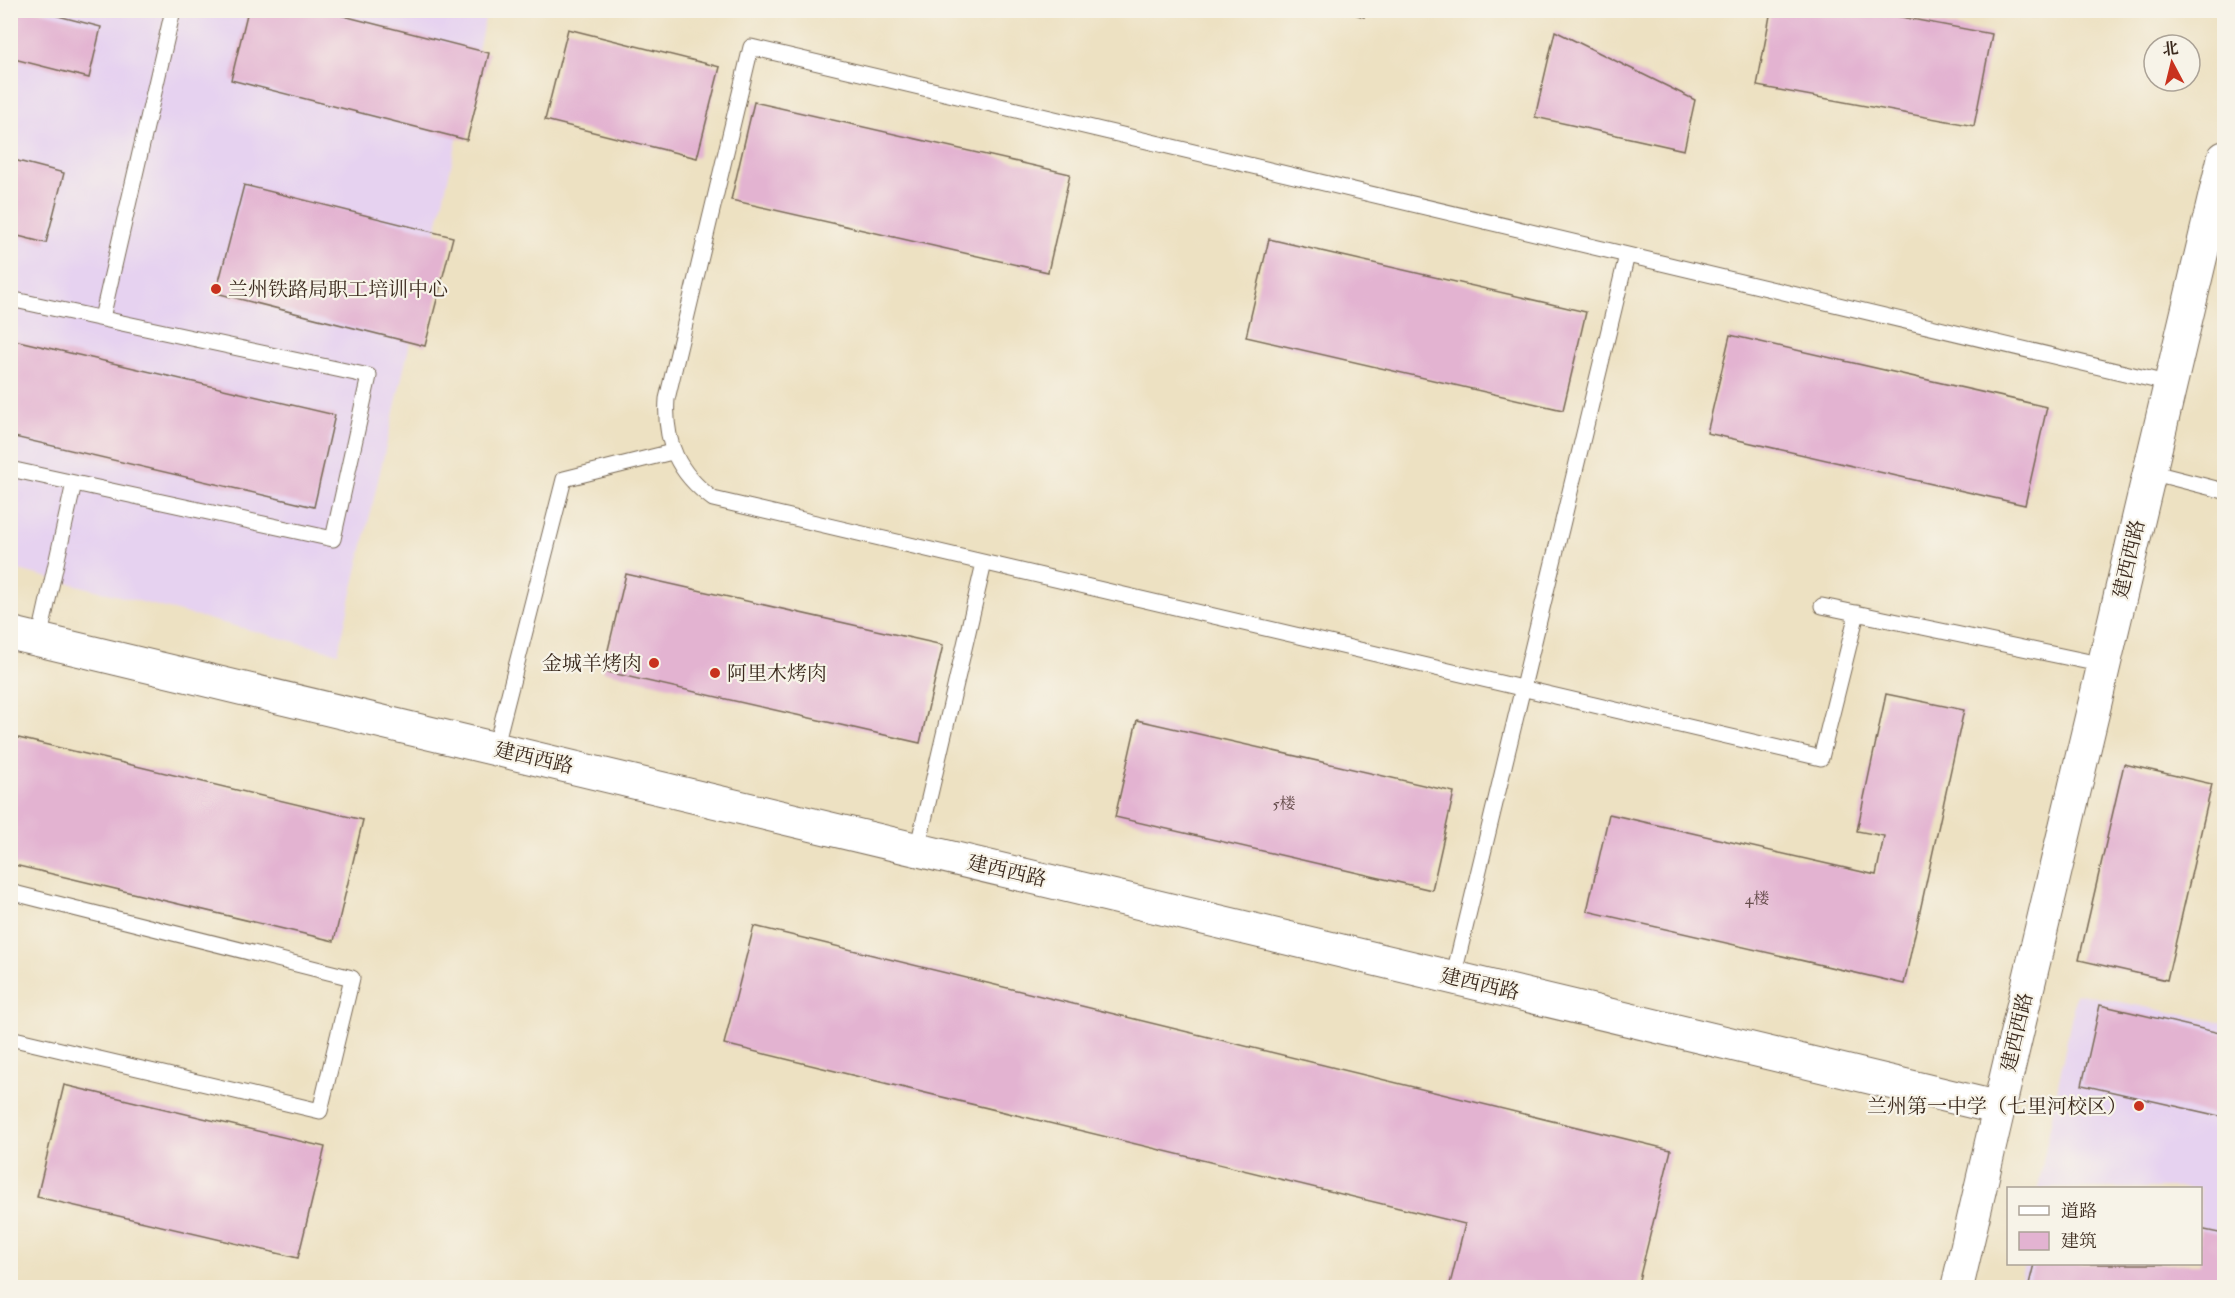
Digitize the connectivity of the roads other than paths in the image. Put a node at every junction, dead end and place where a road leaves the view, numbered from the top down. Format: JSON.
{"nodes":[{"id":1,"x":173,"y":10,"type":"edge"},
{"id":2,"x":2224,"y":158,"type":"edge"},
{"id":3,"x":1627,"y":255,"type":"junction"},
{"id":4,"x":10,"y":298,"type":"edge"},
{"id":5,"x":102,"y":318,"type":"junction"},
{"id":6,"x":2171,"y":384,"type":"junction"},
{"id":7,"x":672,"y":452,"type":"junction"},
{"id":8,"x":10,"y":469,"type":"edge"},
{"id":9,"x":2150,"y":472,"type":"junction"},
{"id":10,"x":74,"y":483,"type":"junction"},
{"id":11,"x":2224,"y":491,"type":"edge"},
{"id":12,"x":984,"y":563,"type":"junction"},
{"id":13,"x":1822,"y":606,"type":"dead end"},
{"id":14,"x":1857,"y":613,"type":"junction"},
{"id":15,"x":25,"y":637,"type":"edge"},
{"id":16,"x":2104,"y":665,"type":"junction"},
{"id":17,"x":1523,"y":688,"type":"junction"},
{"id":18,"x":495,"y":749,"type":"junction"},
{"id":19,"x":917,"y":850,"type":"junction"},
{"id":20,"x":10,"y":892,"type":"edge"},
{"id":21,"x":1453,"y":978,"type":"junction"},
{"id":22,"x":10,"y":1038,"type":"edge"},
{"id":23,"x":1999,"y":1108,"type":"junction"},
{"id":24,"x":1958,"y":1287,"type":"edge"}],
"edges":[{"from":1,"to":5,"type":"lane"},
{"from":2,"to":6,"type":"street","name":"建西西路"},
{"from":3,"to":6,"type":"lane"},
{"from":3,"to":7,"type":"lane"},
{"from":3,"to":17,"type":"lane"},
{"from":4,"to":5,"type":"lane"},
{"from":5,"to":10,"type":"lane"},
{"from":6,"to":9,"type":"street","name":"建西西路"},
{"from":7,"to":12,"type":"lane"},
{"from":7,"to":18,"type":"lane"},
{"from":8,"to":10,"type":"lane"},
{"from":9,"to":11,"type":"lane"},
{"from":9,"to":16,"type":"street","name":"建西西路"},
{"from":10,"to":15,"type":"lane"},
{"from":12,"to":17,"type":"lane"},
{"from":12,"to":19,"type":"lane"},
{"from":13,"to":14,"type":"lane"},
{"from":14,"to":16,"type":"lane"},
{"from":14,"to":17,"type":"lane"},
{"from":15,"to":18,"type":"street","name":"建西西路"},
{"from":16,"to":23,"type":"street","name":"建西西路"},
{"from":17,"to":21,"type":"lane"},
{"from":18,"to":19,"type":"street","name":"建西西路"},
{"from":19,"to":21,"type":"street","name":"建西西路"},
{"from":20,"to":22,"type":"lane"},
{"from":21,"to":23,"type":"street","name":"建西西路"},
{"from":23,"to":24,"type":"street"}]}
